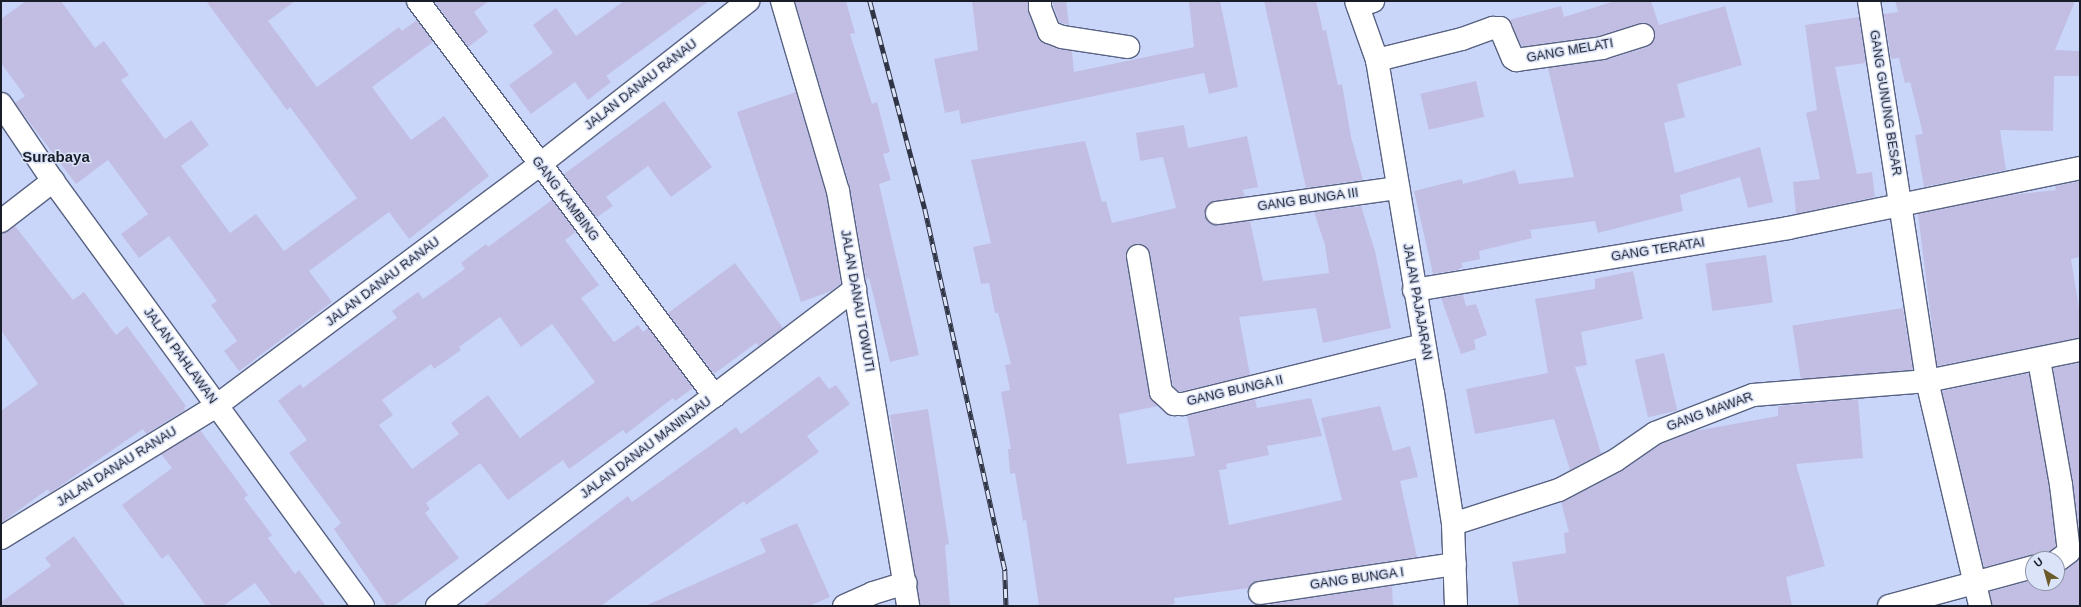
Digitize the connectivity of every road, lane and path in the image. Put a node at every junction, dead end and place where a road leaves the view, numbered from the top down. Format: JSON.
{"nodes":[{"id":1,"x":418,"y":1,"type":"edge"},
{"id":2,"x":748,"y":1,"type":"edge"},
{"id":3,"x":782,"y":1,"type":"edge"},
{"id":4,"x":1040,"y":1,"type":"edge"},
{"id":5,"x":1869,"y":1,"type":"edge"},
{"id":6,"x":1362,"y":3,"type":"edge"},
{"id":7,"x":1643,"y":35,"type":"dead end"},
{"id":8,"x":1128,"y":47,"type":"dead end"},
{"id":9,"x":1377,"y":60,"type":"junction"},
{"id":10,"x":1,"y":104,"type":"edge"},
{"id":11,"x":539,"y":165,"type":"junction"},
{"id":12,"x":2080,"y":168,"type":"edge"},
{"id":13,"x":53,"y":181,"type":"junction"},
{"id":14,"x":1398,"y":188,"type":"junction"},
{"id":15,"x":1900,"y":205,"type":"junction"},
{"id":16,"x":1217,"y":213,"type":"dead end"},
{"id":17,"x":1,"y":221,"type":"edge"},
{"id":18,"x":1138,"y":256,"type":"dead end"},
{"id":19,"x":855,"y":289,"type":"junction"},
{"id":20,"x":1414,"y":290,"type":"junction"},
{"id":21,"x":1424,"y":345,"type":"junction"},
{"id":22,"x":2080,"y":350,"type":"edge"},
{"id":23,"x":2039,"y":360,"type":"junction"},
{"id":24,"x":1927,"y":381,"type":"junction"},
{"id":25,"x":715,"y":396,"type":"junction"},
{"id":26,"x":216,"y":406,"type":"junction"},
{"id":27,"x":1453,"y":524,"type":"junction"},
{"id":28,"x":1,"y":538,"type":"edge"},
{"id":29,"x":2065,"y":555,"type":"edge"},
{"id":30,"x":1455,"y":564,"type":"junction"},
{"id":31,"x":2025,"y":569,"type":"edge"},
{"id":32,"x":1974,"y":582,"type":"junction"},
{"id":33,"x":905,"y":583,"type":"junction"},
{"id":34,"x":1260,"y":593,"type":"dead end"},
{"id":35,"x":363,"y":606,"type":"edge"},
{"id":36,"x":437,"y":606,"type":"edge"},
{"id":37,"x":844,"y":606,"type":"edge"},
{"id":38,"x":908,"y":606,"type":"edge"},
{"id":39,"x":1456,"y":606,"type":"edge"},
{"id":40,"x":1889,"y":606,"type":"edge"},
{"id":41,"x":1980,"y":606,"type":"edge"}],
"edges":[{"from":1,"to":11,"type":"street","name":"GANG KAMBING"},
{"from":2,"to":11,"type":"street","name":"JALAN DANAU RANAU"},
{"from":3,"to":19,"type":"street","name":"JALAN DANAU TOWUTI"},
{"from":4,"to":8,"type":"street"},
{"from":5,"to":15,"type":"street","name":"GANG GUNUNG BESAR"},
{"from":6,"to":9,"type":"street","name":"JALAN PAJAJARAN"},
{"from":7,"to":9,"type":"street","name":"GANG MELATI"},
{"from":9,"to":14,"type":"street","name":"JALAN PAJAJARAN"},
{"from":10,"to":13,"type":"street","name":"JALAN PAHLAWAN"},
{"from":11,"to":25,"type":"street","name":"GANG KAMBING"},
{"from":11,"to":26,"type":"street","name":"JALAN DANAU RANAU"},
{"from":12,"to":15,"type":"street","name":"GANG TERATAI"},
{"from":13,"to":17,"type":"street"},
{"from":13,"to":26,"type":"street","name":"JALAN PAHLAWAN"},
{"from":14,"to":16,"type":"street","name":"GANG BUNGA III"},
{"from":14,"to":20,"type":"street","name":"JALAN PAJAJARAN"},
{"from":15,"to":20,"type":"street","name":"GANG TERATAI"},
{"from":15,"to":24,"type":"street","name":"GANG GUNUNG BESAR"},
{"from":18,"to":21,"type":"street","name":"GANG BUNGA II"},
{"from":19,"to":25,"type":"street","name":"JALAN DANAU MANINJAU"},
{"from":19,"to":33,"type":"street","name":"JALAN DANAU TOWUTI"},
{"from":20,"to":21,"type":"street","name":"JALAN PAJAJARAN"},
{"from":21,"to":27,"type":"street","name":"JALAN PAJAJARAN"},
{"from":22,"to":23,"type":"street","name":"GANG MAWAR"},
{"from":23,"to":24,"type":"street","name":"GANG MAWAR"},
{"from":23,"to":29,"type":"street"},
{"from":24,"to":27,"type":"street","name":"GANG MAWAR"},
{"from":24,"to":32,"type":"street","name":"GANG GUNUNG BESAR"},
{"from":25,"to":36,"type":"street","name":"JALAN DANAU MANINJAU"},
{"from":26,"to":28,"type":"street","name":"JALAN DANAU RANAU"},
{"from":26,"to":35,"type":"street","name":"JALAN PAHLAWAN"},
{"from":27,"to":30,"type":"street","name":"JALAN PAJAJARAN"},
{"from":30,"to":34,"type":"street","name":"GANG BUNGA I"},
{"from":30,"to":39,"type":"street","name":"JALAN PAJAJARAN"},
{"from":31,"to":32,"type":"street"},
{"from":32,"to":40,"type":"street"},
{"from":32,"to":41,"type":"street","name":"GANG GUNUNG BESAR"},
{"from":33,"to":37,"type":"street"},
{"from":33,"to":38,"type":"street","name":"JALAN DANAU TOWUTI"}]}
